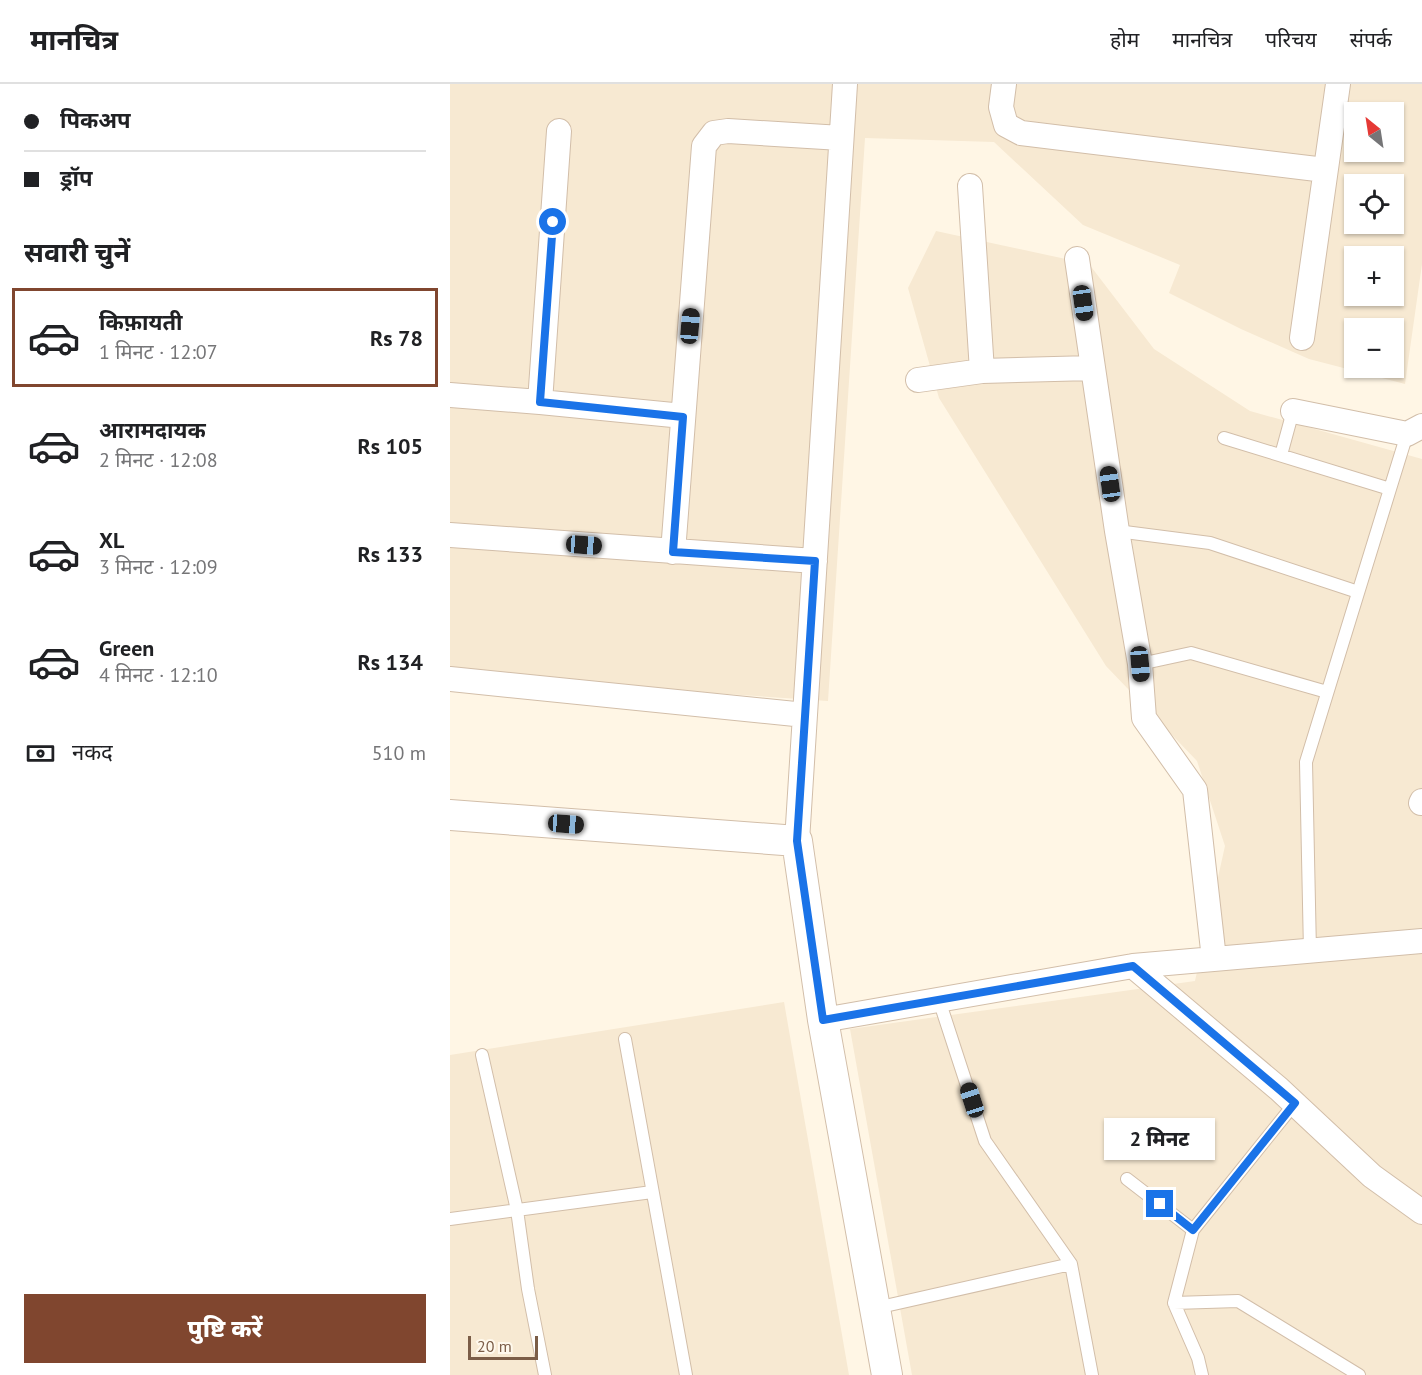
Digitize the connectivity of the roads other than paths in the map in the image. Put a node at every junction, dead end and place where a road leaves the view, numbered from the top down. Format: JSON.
{"nodes":[{"id":1,"x":845,"y":84,"type":"edge"},
{"id":2,"x":1004,"y":84,"type":"edge"},
{"id":3,"x":1338,"y":84,"type":"edge"},
{"id":4,"x":559,"y":131,"type":"dead end"},
{"id":5,"x":841,"y":138,"type":"junction"},
{"id":6,"x":1325,"y":170,"type":"junction"},
{"id":7,"x":969,"y":186,"type":"dead end"},
{"id":8,"x":1077,"y":259,"type":"dead end"},
{"id":9,"x":1302,"y":338,"type":"dead end"},
{"id":10,"x":1092,"y":368,"type":"junction"},
{"id":11,"x":982,"y":371,"type":"junction"},
{"id":12,"x":918,"y":380,"type":"dead end"},
{"id":13,"x":450,"y":394,"type":"edge"},
{"id":14,"x":540,"y":402,"type":"junction"},
{"id":15,"x":1293,"y":411,"type":"joint"},
{"id":16,"x":683,"y":417,"type":"junction"},
{"id":17,"x":1414,"y":430,"type":"edge"},
{"id":18,"x":1224,"y":438,"type":"dead end"},
{"id":19,"x":1281,"y":455,"type":"junction"},
{"id":20,"x":1390,"y":489,"type":"junction"},
{"id":21,"x":1117,"y":531,"type":"junction"},
{"id":22,"x":450,"y":535,"type":"edge"},
{"id":23,"x":673,"y":552,"type":"junction"},
{"id":24,"x":815,"y":561,"type":"junction"},
{"id":25,"x":1358,"y":592,"type":"junction"},
{"id":26,"x":1140,"y":664,"type":"junction"},
{"id":27,"x":450,"y":679,"type":"edge"},
{"id":28,"x":1327,"y":692,"type":"junction"},
{"id":29,"x":805,"y":715,"type":"junction"},
{"id":30,"x":450,"y":815,"type":"edge"},
{"id":31,"x":797,"y":841,"type":"junction"},
{"id":32,"x":1422,"y":940,"type":"edge"},
{"id":33,"x":1310,"y":951,"type":"junction"},
{"id":34,"x":1214,"y":959,"type":"junction"},
{"id":35,"x":1133,"y":966,"type":"junction"},
{"id":36,"x":940,"y":1000,"type":"junction"},
{"id":37,"x":823,"y":1020,"type":"junction"},
{"id":38,"x":625,"y":1039,"type":"dead end"},
{"id":39,"x":482,"y":1055,"type":"dead end"},
{"id":40,"x":1295,"y":1103,"type":"junction"},
{"id":41,"x":1127,"y":1179,"type":"dead end"},
{"id":42,"x":652,"y":1191,"type":"junction"},
{"id":43,"x":516,"y":1210,"type":"junction"},
{"id":44,"x":1422,"y":1212,"type":"edge"},
{"id":45,"x":450,"y":1219,"type":"edge"},
{"id":46,"x":1193,"y":1230,"type":"junction"},
{"id":47,"x":1071,"y":1264,"type":"junction"},
{"id":48,"x":1174,"y":1303,"type":"junction"},
{"id":49,"x":875,"y":1308,"type":"junction"},
{"id":50,"x":545,"y":1375,"type":"edge"},
{"id":51,"x":686,"y":1375,"type":"edge"},
{"id":52,"x":887,"y":1375,"type":"edge"},
{"id":53,"x":1092,"y":1375,"type":"edge"},
{"id":54,"x":1202,"y":1375,"type":"edge"},
{"id":55,"x":1359,"y":1375,"type":"edge"}],
"edges":[{"from":1,"to":5,"type":"street"},
{"from":2,"to":6,"type":"street"},
{"from":3,"to":6,"type":"street"},
{"from":4,"to":14,"type":"street"},
{"from":5,"to":16,"type":"street"},
{"from":5,"to":24,"type":"street"},
{"from":6,"to":9,"type":"street"},
{"from":7,"to":11,"type":"street"},
{"from":8,"to":10,"type":"street"},
{"from":10,"to":11,"type":"street"},
{"from":10,"to":21,"type":"street"},
{"from":11,"to":12,"type":"street"},
{"from":13,"to":14,"type":"street"},
{"from":14,"to":16,"type":"street"},
{"from":15,"to":17,"type":"street"},
{"from":15,"to":19,"type":"lane"},
{"from":16,"to":23,"type":"street"},
{"from":17,"to":20,"type":"lane"},
{"from":18,"to":19,"type":"lane"},
{"from":19,"to":20,"type":"lane"},
{"from":20,"to":25,"type":"lane"},
{"from":21,"to":25,"type":"lane"},
{"from":21,"to":26,"type":"street"},
{"from":22,"to":23,"type":"street"},
{"from":23,"to":24,"type":"street"},
{"from":24,"to":29,"type":"street"},
{"from":25,"to":28,"type":"lane"},
{"from":26,"to":28,"type":"lane"},
{"from":26,"to":34,"type":"street"},
{"from":27,"to":29,"type":"street"},
{"from":28,"to":33,"type":"lane"},
{"from":29,"to":31,"type":"street"},
{"from":30,"to":31,"type":"street"},
{"from":31,"to":37,"type":"street"},
{"from":32,"to":33,"type":"street"},
{"from":33,"to":34,"type":"street"},
{"from":34,"to":35,"type":"street"},
{"from":35,"to":36,"type":"street"},
{"from":35,"to":40,"type":"street"},
{"from":36,"to":37,"type":"street"},
{"from":36,"to":47,"type":"lane"},
{"from":37,"to":49,"type":"street"},
{"from":38,"to":42,"type":"lane"},
{"from":39,"to":43,"type":"lane"},
{"from":40,"to":44,"type":"street"},
{"from":40,"to":46,"type":"lane"},
{"from":41,"to":46,"type":"lane"},
{"from":42,"to":43,"type":"lane"},
{"from":42,"to":51,"type":"lane"},
{"from":43,"to":45,"type":"lane"},
{"from":43,"to":50,"type":"lane"},
{"from":46,"to":48,"type":"lane"},
{"from":47,"to":49,"type":"lane"},
{"from":47,"to":53,"type":"lane"},
{"from":48,"to":54,"type":"lane"},
{"from":48,"to":55,"type":"lane"},
{"from":49,"to":52,"type":"street"}]}
